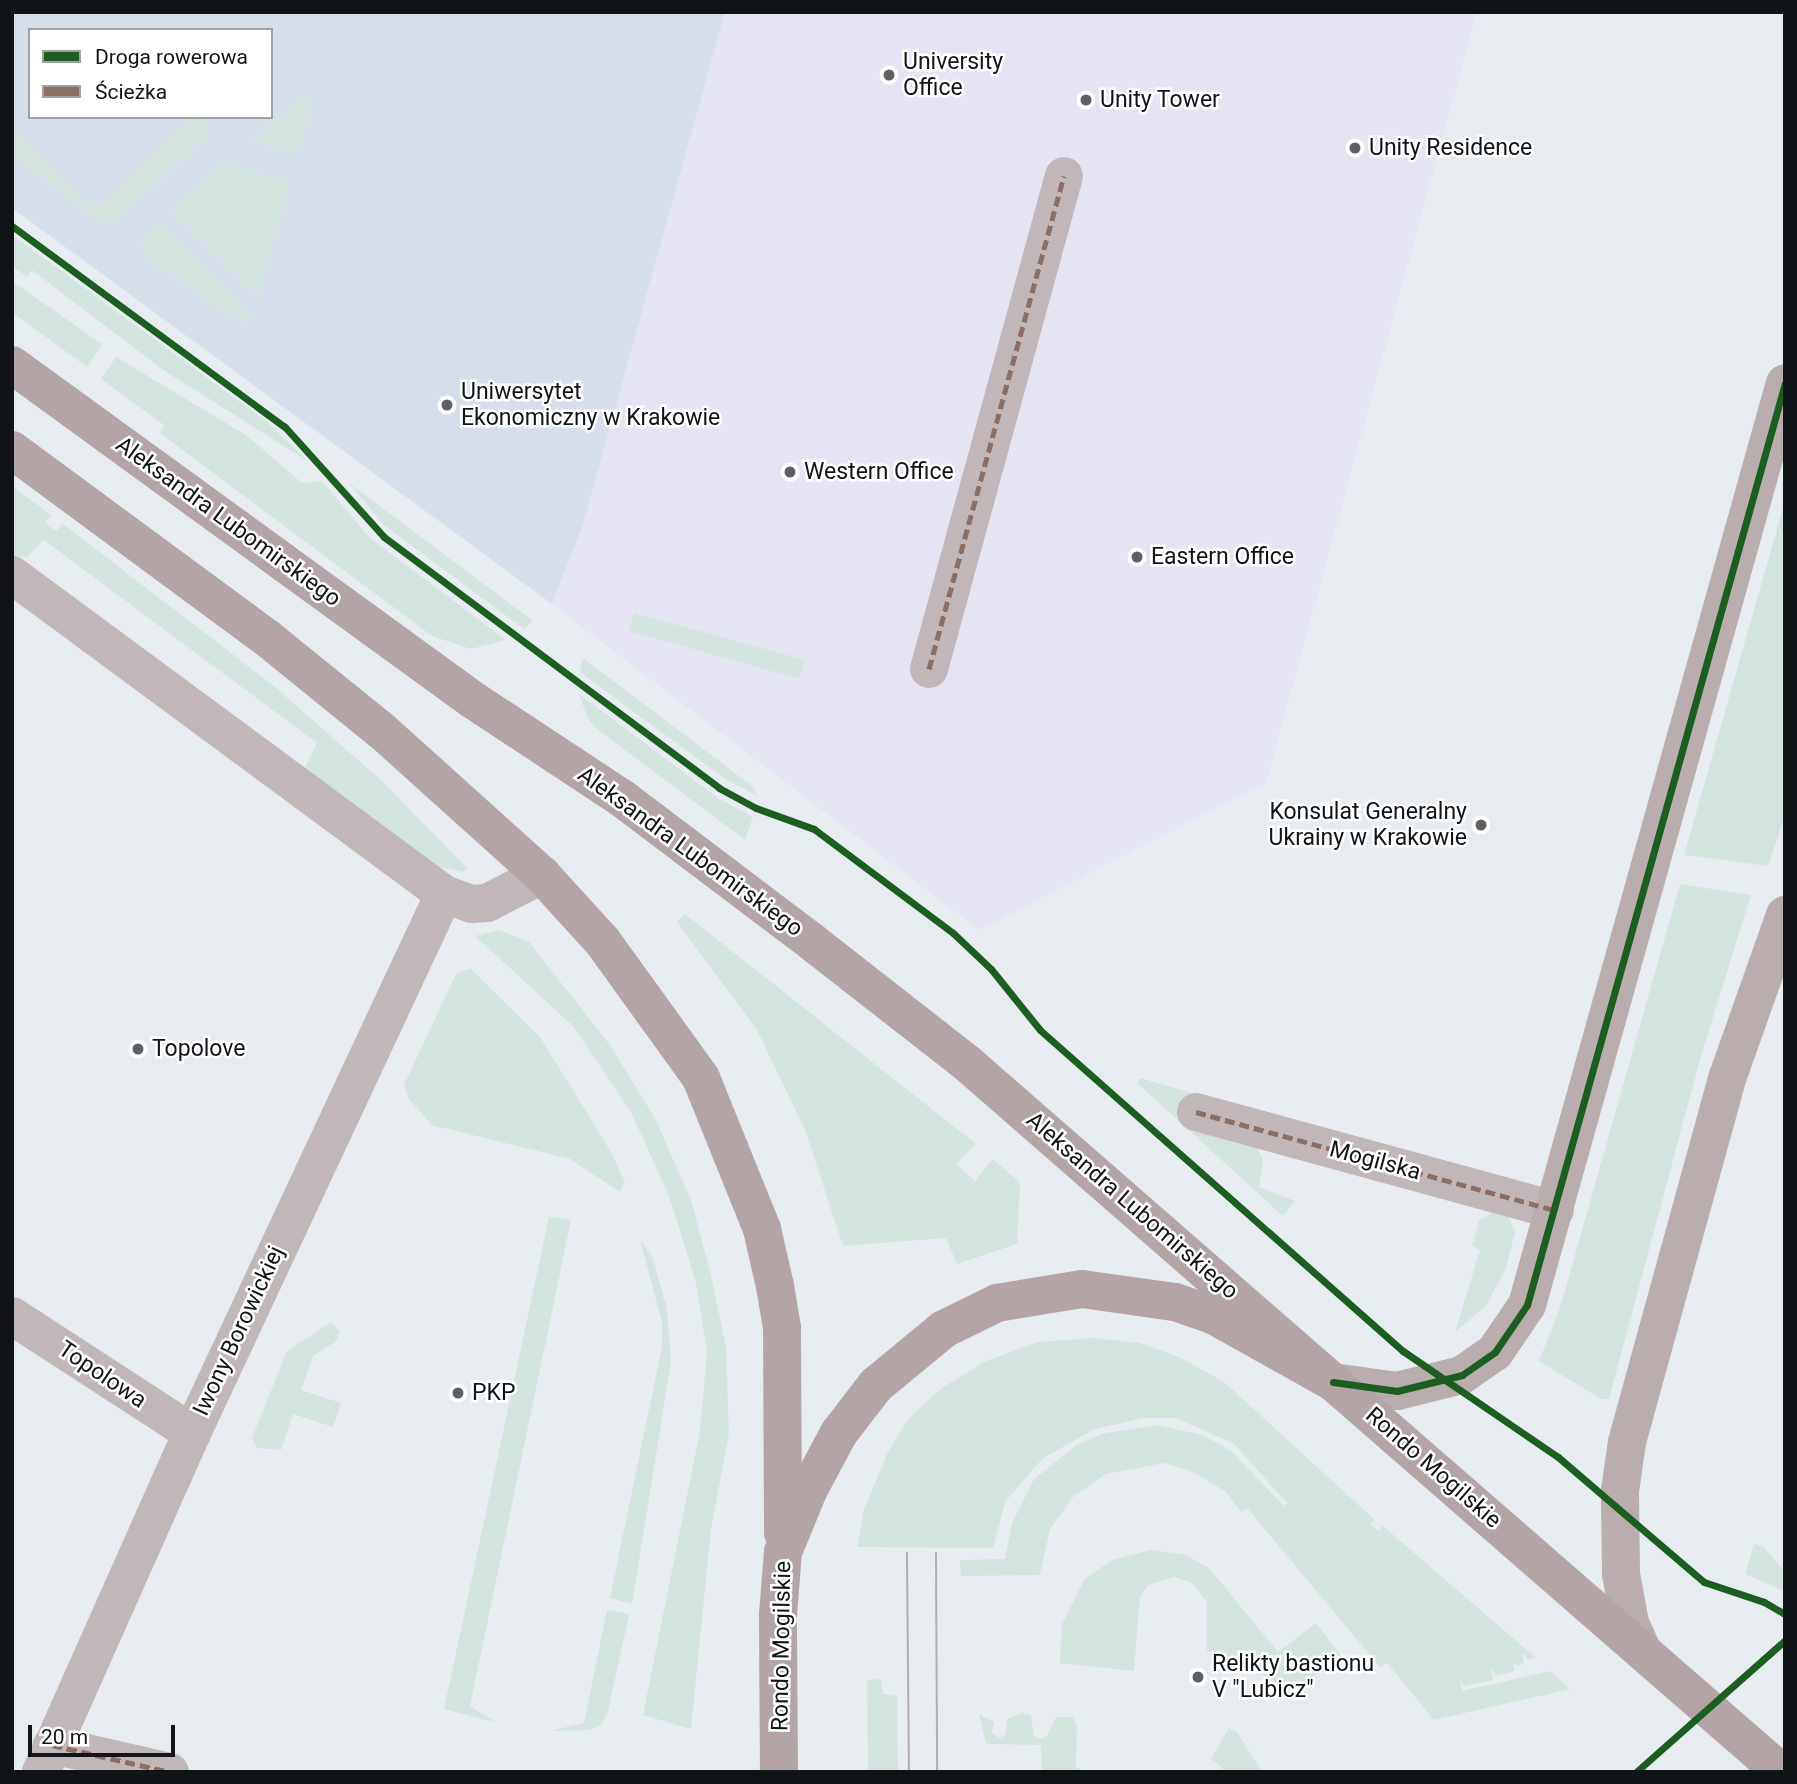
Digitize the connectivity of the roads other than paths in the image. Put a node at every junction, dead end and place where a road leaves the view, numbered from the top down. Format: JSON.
{"nodes":[{"id":1,"x":1064,"y":176,"type":"dead end"},
{"id":2,"x":12,"y":365,"type":"edge"},
{"id":3,"x":1785,"y":383,"type":"edge"},
{"id":4,"x":12,"y":450,"type":"edge"},
{"id":5,"x":12,"y":575,"type":"edge"},
{"id":6,"x":929,"y":669,"type":"dead end"},
{"id":7,"x":542,"y":875,"type":"junction"},
{"id":8,"x":444,"y":894,"type":"junction"},
{"id":9,"x":1785,"y":915,"type":"edge"},
{"id":10,"x":1785,"y":961,"type":"edge"},
{"id":11,"x":1755,"y":995,"type":"junction"},
{"id":12,"x":1196,"y":1112,"type":"dead end"},
{"id":13,"x":1555,"y":1210,"type":"junction"},
{"id":14,"x":12,"y":1315,"type":"edge"},
{"id":15,"x":1333,"y":1382,"type":"junction"},
{"id":16,"x":192,"y":1433,"type":"junction"},
{"id":17,"x":783,"y":1552,"type":"junction"},
{"id":18,"x":1642,"y":1650,"type":"junction"},
{"id":19,"x":47,"y":1759,"type":"edge"},
{"id":20,"x":170,"y":1772,"type":"edge"},
{"id":21,"x":779,"y":1772,"type":"edge"},
{"id":22,"x":1781,"y":1772,"type":"edge"}],
"edges":[{"from":1,"to":6,"type":"street"},
{"from":2,"to":15,"type":"main road","name":"Aleksandra Lubomirskiego"},
{"from":3,"to":13,"type":"street"},
{"from":4,"to":7,"type":"main road"},
{"from":5,"to":8,"type":"street"},
{"from":7,"to":8,"type":"street"},
{"from":7,"to":17,"type":"main road"},
{"from":8,"to":16,"type":"street","name":"Iwony Borowickiej"},
{"from":9,"to":11,"type":"street"},
{"from":10,"to":11,"type":"street"},
{"from":11,"to":18,"type":"street"},
{"from":12,"to":13,"type":"street","name":"Mogilska"},
{"from":13,"to":15,"type":"street"},
{"from":14,"to":16,"type":"street","name":"Topolowa"},
{"from":15,"to":17,"type":"main road","name":"Rondo Mogilskie"},
{"from":15,"to":18,"type":"main road","name":"Rondo Mogilskie"},
{"from":16,"to":19,"type":"street","name":"Iwony Borowickiej"},
{"from":17,"to":21,"type":"main road","name":"Rondo Mogilskie"},
{"from":18,"to":22,"type":"main road","name":"Rondo Mogilskie"},
{"from":19,"to":20,"type":"street"}]}
